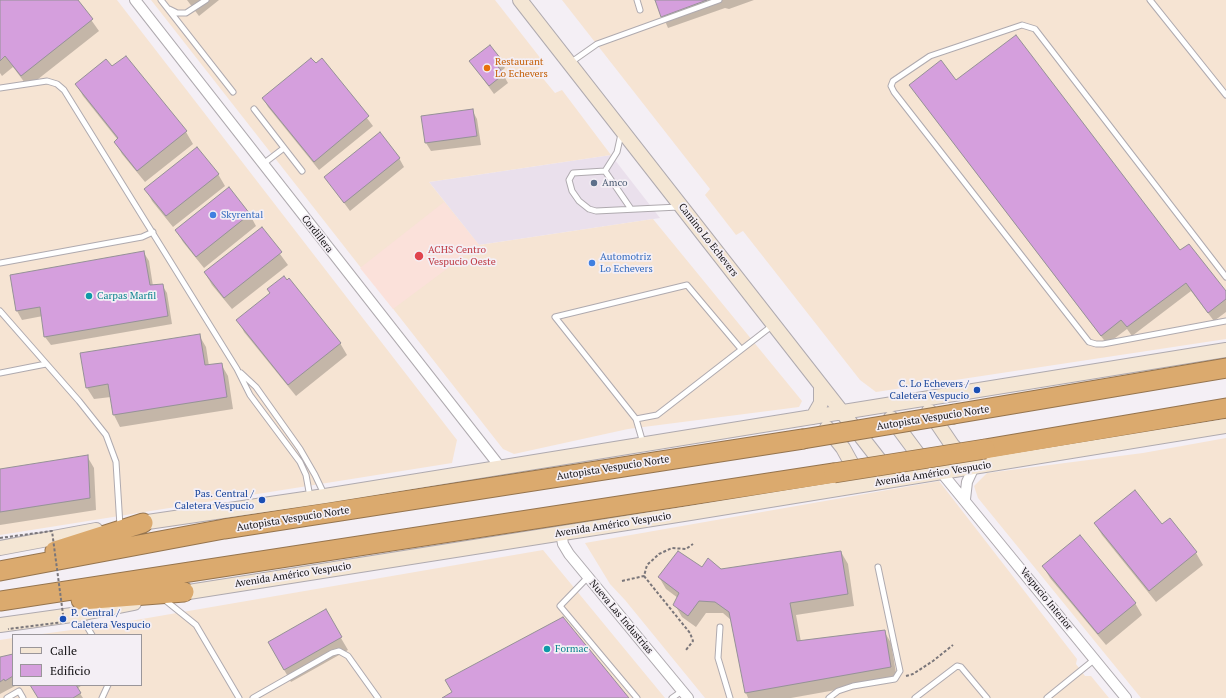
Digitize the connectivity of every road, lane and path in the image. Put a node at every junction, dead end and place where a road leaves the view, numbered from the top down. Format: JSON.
{"nodes":[{"id":1,"x":135,"y":0,"type":"edge"},
{"id":2,"x":161,"y":0,"type":"edge"},
{"id":3,"x":206,"y":0,"type":"edge"},
{"id":4,"x":520,"y":0,"type":"edge"},
{"id":5,"x":637,"y":0,"type":"edge"},
{"id":6,"x":719,"y":0,"type":"edge"},
{"id":7,"x":1150,"y":0,"type":"edge"},
{"id":8,"x":168,"y":9,"type":"junction"},
{"id":9,"x":640,"y":10,"type":"dead end"},
{"id":10,"x":570,"y":63,"type":"junction"},
{"id":11,"x":0,"y":88,"type":"edge"},
{"id":12,"x":233,"y":92,"type":"dead end"},
{"id":13,"x":1226,"y":95,"type":"edge"},
{"id":14,"x":254,"y":109,"type":"dead end"},
{"id":15,"x":622,"y":129,"type":"junction"},
{"id":16,"x":284,"y":148,"type":"junction"},
{"id":17,"x":262,"y":164,"type":"junction"},
{"id":18,"x":302,"y":171,"type":"dead end"},
{"id":19,"x":605,"y":171,"type":"junction"},
{"id":20,"x":683,"y":207,"type":"junction"},
{"id":21,"x":631,"y":209,"type":"junction"},
{"id":22,"x":153,"y":232,"type":"junction"},
{"id":23,"x":0,"y":263,"type":"edge"},
{"id":24,"x":1226,"y":277,"type":"edge"},
{"id":25,"x":0,"y":311,"type":"edge"},
{"id":26,"x":1226,"y":322,"type":"edge"},
{"id":27,"x":773,"y":324,"type":"junction"},
{"id":28,"x":741,"y":349,"type":"junction"},
{"id":29,"x":1226,"y":350,"type":"edge"},
{"id":30,"x":46,"y":364,"type":"junction"},
{"id":31,"x":1226,"y":368,"type":"edge"},
{"id":32,"x":237,"y":369,"type":"junction"},
{"id":33,"x":0,"y":373,"type":"edge"},
{"id":34,"x":821,"y":386,"type":"junction"},
{"id":35,"x":923,"y":400,"type":"junction"},
{"id":36,"x":882,"y":407,"type":"junction"},
{"id":37,"x":1226,"y":408,"type":"edge"},
{"id":38,"x":841,"y":412,"type":"junction"},
{"id":39,"x":813,"y":417,"type":"junction"},
{"id":40,"x":636,"y":419,"type":"junction"},
{"id":41,"x":1226,"y":426,"type":"edge"},
{"id":42,"x":643,"y":444,"type":"junction"},
{"id":43,"x":974,"y":467,"type":"junction"},
{"id":44,"x":501,"y":468,"type":"junction"},
{"id":45,"x":937,"y":473,"type":"junction"},
{"id":46,"x":895,"y":479,"type":"junction"},
{"id":47,"x":863,"y":485,"type":"junction"},
{"id":48,"x":326,"y":496,"type":"junction"},
{"id":49,"x":310,"y":498,"type":"junction"},
{"id":50,"x":965,"y":499,"type":"junction"},
{"id":51,"x":143,"y":523,"type":"junction"},
{"id":52,"x":120,"y":526,"type":"junction"},
{"id":53,"x":561,"y":533,"type":"junction"},
{"id":54,"x":0,"y":538,"type":"edge"},
{"id":55,"x":693,"y":544,"type":"dead end"},
{"id":56,"x":0,"y":548,"type":"edge"},
{"id":57,"x":878,"y":566,"type":"dead end"},
{"id":58,"x":0,"y":571,"type":"edge"},
{"id":59,"x":644,"y":576,"type":"junction"},
{"id":60,"x":588,"y":577,"type":"junction"},
{"id":61,"x":622,"y":581,"type":"dead end"},
{"id":62,"x":184,"y":592,"type":"junction"},
{"id":63,"x":162,"y":598,"type":"junction"},
{"id":64,"x":0,"y":601,"type":"edge"},
{"id":65,"x":0,"y":607,"type":"edge"},
{"id":66,"x":80,"y":614,"type":"junction"},
{"id":67,"x":4,"y":627,"type":"edge"},
{"id":68,"x":720,"y":627,"type":"dead end"},
{"id":69,"x":91,"y":634,"type":"edge"},
{"id":70,"x":953,"y":645,"type":"dead end"},
{"id":71,"x":686,"y":650,"type":"dead end"},
{"id":72,"x":1095,"y":659,"type":"junction"},
{"id":73,"x":895,"y":678,"type":"junction"},
{"id":74,"x":108,"y":686,"type":"edge"},
{"id":75,"x":686,"y":694,"type":"edge"},
{"id":76,"x":6,"y":698,"type":"edge"},
{"id":77,"x":23,"y":698,"type":"edge"},
{"id":78,"x":102,"y":698,"type":"edge"},
{"id":79,"x":238,"y":698,"type":"edge"},
{"id":80,"x":253,"y":698,"type":"edge"},
{"id":81,"x":378,"y":698,"type":"edge"},
{"id":82,"x":636,"y":698,"type":"edge"},
{"id":83,"x":672,"y":698,"type":"edge"},
{"id":84,"x":730,"y":698,"type":"edge"},
{"id":85,"x":829,"y":698,"type":"edge"},
{"id":86,"x":915,"y":698,"type":"edge"},
{"id":87,"x":987,"y":698,"type":"edge"},
{"id":88,"x":1047,"y":698,"type":"edge"},
{"id":89,"x":1126,"y":698,"type":"edge"}],
"edges":[{"from":1,"to":17,"type":"street","name":"Cordillera"},
{"from":2,"to":8,"type":"lane"},
{"from":3,"to":8,"type":"lane"},
{"from":4,"to":10,"type":"main road","name":"Camino Lo Echevers"},
{"from":5,"to":9,"type":"lane"},
{"from":6,"to":10,"type":"lane"},
{"from":7,"to":13,"type":"lane"},
{"from":8,"to":12,"type":"lane"},
{"from":10,"to":15,"type":"main road","name":"Camino Lo Echevers"},
{"from":11,"to":22,"type":"lane"},
{"from":14,"to":16,"type":"lane"},
{"from":15,"to":19,"type":"lane"},
{"from":15,"to":20,"type":"main road","name":"Camino Lo Echevers"},
{"from":16,"to":17,"type":"lane"},
{"from":16,"to":18,"type":"lane"},
{"from":17,"to":44,"type":"street","name":"Cordillera"},
{"from":19,"to":21,"type":"lane"},
{"from":19,"to":21,"type":"lane"},
{"from":20,"to":21,"type":"lane"},
{"from":20,"to":27,"type":"main road","name":"Camino Lo Echevers"},
{"from":22,"to":23,"type":"lane"},
{"from":22,"to":32,"type":"lane"},
{"from":24,"to":26,"type":"lane"},
{"from":25,"to":30,"type":"lane"},
{"from":27,"to":28,"type":"lane"},
{"from":27,"to":34,"type":"main road","name":"Camino Lo Echevers"},
{"from":28,"to":40,"type":"lane"},
{"from":28,"to":40,"type":"lane"},
{"from":29,"to":35,"type":"main road"},
{"from":30,"to":33,"type":"lane"},
{"from":30,"to":52,"type":"lane"},
{"from":31,"to":58,"type":"highway","name":"Autopista Vespucio Norte","bridge":true},
{"from":32,"to":48,"type":"lane"},
{"from":32,"to":49,"type":"lane"},
{"from":34,"to":38,"type":"main road","name":"Camino Lo Echevers"},
{"from":34,"to":39,"type":"main road"},
{"from":35,"to":36,"type":"main road"},
{"from":35,"to":43,"type":"main road"},
{"from":36,"to":38,"type":"main road"},
{"from":36,"to":45,"type":"main road"},
{"from":37,"to":64,"type":"highway","bridge":true},
{"from":38,"to":39,"type":"main road"},
{"from":38,"to":46,"type":"main road","name":"Camino Lo Echevers"},
{"from":39,"to":42,"type":"main road"},
{"from":39,"to":47,"type":"main road"},
{"from":40,"to":42,"type":"lane"},
{"from":41,"to":43,"type":"main road","name":"Avenida Américo Vespucio"},
{"from":42,"to":44,"type":"main road"},
{"from":43,"to":45,"type":"main road","name":"Avenida Américo Vespucio"},
{"from":43,"to":50,"type":"street"},
{"from":44,"to":48,"type":"main road"},
{"from":45,"to":46,"type":"main road","name":"Avenida Américo Vespucio"},
{"from":45,"to":50,"type":"street","name":"Vespucio Interior"},
{"from":46,"to":47,"type":"main road","name":"Avenida Américo Vespucio"},
{"from":47,"to":53,"type":"main road","name":"Avenida Américo Vespucio"},
{"from":48,"to":49,"type":"main road"},
{"from":49,"to":51,"type":"main road"},
{"from":50,"to":72,"type":"street","name":"Vespucio Interior"},
{"from":51,"to":52,"type":"main road"},
{"from":51,"to":58,"type":"highway"},
{"from":52,"to":56,"type":"main road"},
{"from":53,"to":60,"type":"street","name":"Nueva Las Industrias"},
{"from":53,"to":62,"type":"main road","name":"Avenida Américo Vespucio"},
{"from":54,"to":67,"type":"path","bridge":true},
{"from":55,"to":59,"type":"path"},
{"from":57,"to":73,"type":"lane"},
{"from":59,"to":61,"type":"path"},
{"from":59,"to":71,"type":"path"},
{"from":60,"to":75,"type":"street","name":"Nueva Las Industrias"},
{"from":60,"to":82,"type":"lane"},
{"from":62,"to":63,"type":"main road","name":"Avenida Américo Vespucio"},
{"from":62,"to":65,"type":"highway"},
{"from":63,"to":66,"type":"main road","name":"Avenida Américo Vespucio"},
{"from":63,"to":79,"type":"lane"},
{"from":66,"to":67,"type":"main road","name":"Avenida Américo Vespucio"},
{"from":66,"to":69,"type":"lane"},
{"from":68,"to":84,"type":"lane"},
{"from":70,"to":73,"type":"path"},
{"from":72,"to":88,"type":"lane"},
{"from":72,"to":89,"type":"street","name":"Vespucio Interior"},
{"from":73,"to":85,"type":"lane"},
{"from":74,"to":78,"type":"lane"},
{"from":75,"to":83,"type":"lane"},
{"from":76,"to":77,"type":"lane"},
{"from":80,"to":81,"type":"lane"},
{"from":86,"to":87,"type":"lane"}]}
